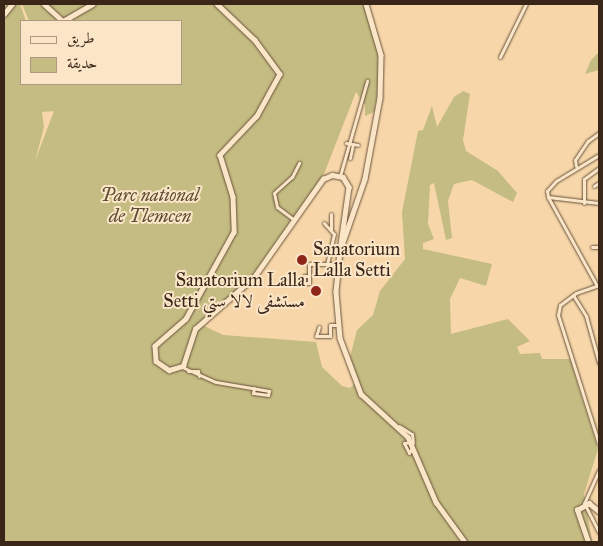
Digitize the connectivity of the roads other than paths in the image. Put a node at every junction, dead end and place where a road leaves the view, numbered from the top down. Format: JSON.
{"nodes":[{"id":1,"x":12,"y":4,"type":"edge"},
{"id":2,"x":44,"y":4,"type":"edge"},
{"id":3,"x":93,"y":4,"type":"edge"},
{"id":4,"x":217,"y":4,"type":"edge"},
{"id":5,"x":366,"y":4,"type":"edge"},
{"id":6,"x":526,"y":4,"type":"edge"},
{"id":7,"x":4,"y":14,"type":"edge"},
{"id":8,"x":63,"y":20,"type":"edge"},
{"id":9,"x":66,"y":20,"type":"edge"},
{"id":10,"x":500,"y":57,"type":"dead end"},
{"id":11,"x":367,"y":81,"type":"dead end"},
{"id":12,"x":599,"y":133,"type":"edge"},
{"id":13,"x":346,"y":143,"type":"junction"},
{"id":14,"x":599,"y":155,"type":"edge"},
{"id":15,"x":350,"y":158,"type":"dead end"},
{"id":16,"x":299,"y":162,"type":"dead end"},
{"id":17,"x":576,"y":166,"type":"junction"},
{"id":18,"x":599,"y":168,"type":"edge"},
{"id":19,"x":340,"y":176,"type":"junction"},
{"id":20,"x":599,"y":183,"type":"edge"},
{"id":21,"x":594,"y":186,"type":"dead end"},
{"id":22,"x":548,"y":197,"type":"junction"},
{"id":23,"x":584,"y":203,"type":"junction"},
{"id":24,"x":599,"y":203,"type":"edge"},
{"id":25,"x":331,"y":214,"type":"dead end"},
{"id":26,"x":293,"y":219,"type":"junction"},
{"id":27,"x":324,"y":223,"type":"dead end"},
{"id":28,"x":331,"y":231,"type":"junction"},
{"id":29,"x":592,"y":247,"type":"dead end"},
{"id":30,"x":599,"y":247,"type":"edge"},
{"id":31,"x":340,"y":251,"type":"junction"},
{"id":32,"x":327,"y":264,"type":"junction"},
{"id":33,"x":338,"y":264,"type":"junction"},
{"id":34,"x":309,"y":276,"type":"dead end"},
{"id":35,"x":598,"y":285,"type":"edge"},
{"id":36,"x":574,"y":295,"type":"junction"},
{"id":37,"x":338,"y":325,"type":"junction"},
{"id":38,"x":319,"y":327,"type":"dead end"},
{"id":39,"x":599,"y":363,"type":"edge"},
{"id":40,"x":182,"y":367,"type":"junction"},
{"id":41,"x":254,"y":388,"type":"junction"},
{"id":42,"x":599,"y":444,"type":"edge"},
{"id":43,"x":599,"y":470,"type":"edge"},
{"id":44,"x":584,"y":503,"type":"junction"},
{"id":45,"x":599,"y":511,"type":"edge"},
{"id":46,"x":599,"y":532,"type":"edge"},
{"id":47,"x":465,"y":542,"type":"edge"},
{"id":48,"x":588,"y":542,"type":"edge"}],
"edges":[{"from":1,"to":7,"type":"main road"},
{"from":2,"to":8,"type":"main road"},
{"from":3,"to":9,"type":"main road"},
{"from":4,"to":40,"type":"main road"},
{"from":5,"to":31,"type":"main road"},
{"from":6,"to":10,"type":"street"},
{"from":11,"to":13,"type":"street"},
{"from":12,"to":17,"type":"street"},
{"from":13,"to":15,"type":"street"},
{"from":13,"to":19,"type":"street"},
{"from":14,"to":17,"type":"street"},
{"from":16,"to":26,"type":"street"},
{"from":17,"to":22,"type":"street"},
{"from":18,"to":23,"type":"street"},
{"from":19,"to":26,"type":"main road"},
{"from":19,"to":31,"type":"main road"},
{"from":20,"to":21,"type":"street"},
{"from":22,"to":23,"type":"street"},
{"from":22,"to":35,"type":"street"},
{"from":23,"to":24,"type":"street"},
{"from":25,"to":28,"type":"street"},
{"from":26,"to":40,"type":"main road"},
{"from":27,"to":28,"type":"street"},
{"from":28,"to":32,"type":"street"},
{"from":29,"to":30,"type":"street"},
{"from":31,"to":33,"type":"main road"},
{"from":32,"to":33,"type":"street"},
{"from":32,"to":34,"type":"street"},
{"from":33,"to":37,"type":"main road"},
{"from":35,"to":36,"type":"street"},
{"from":36,"to":39,"type":"street"},
{"from":36,"to":42,"type":"street"},
{"from":37,"to":38,"type":"street"},
{"from":37,"to":47,"type":"main road"},
{"from":40,"to":41,"type":"street"},
{"from":41,"to":41,"type":"street"},
{"from":43,"to":44,"type":"street"},
{"from":44,"to":45,"type":"main road"},
{"from":44,"to":46,"type":"street"},
{"from":44,"to":48,"type":"main road"}]}
